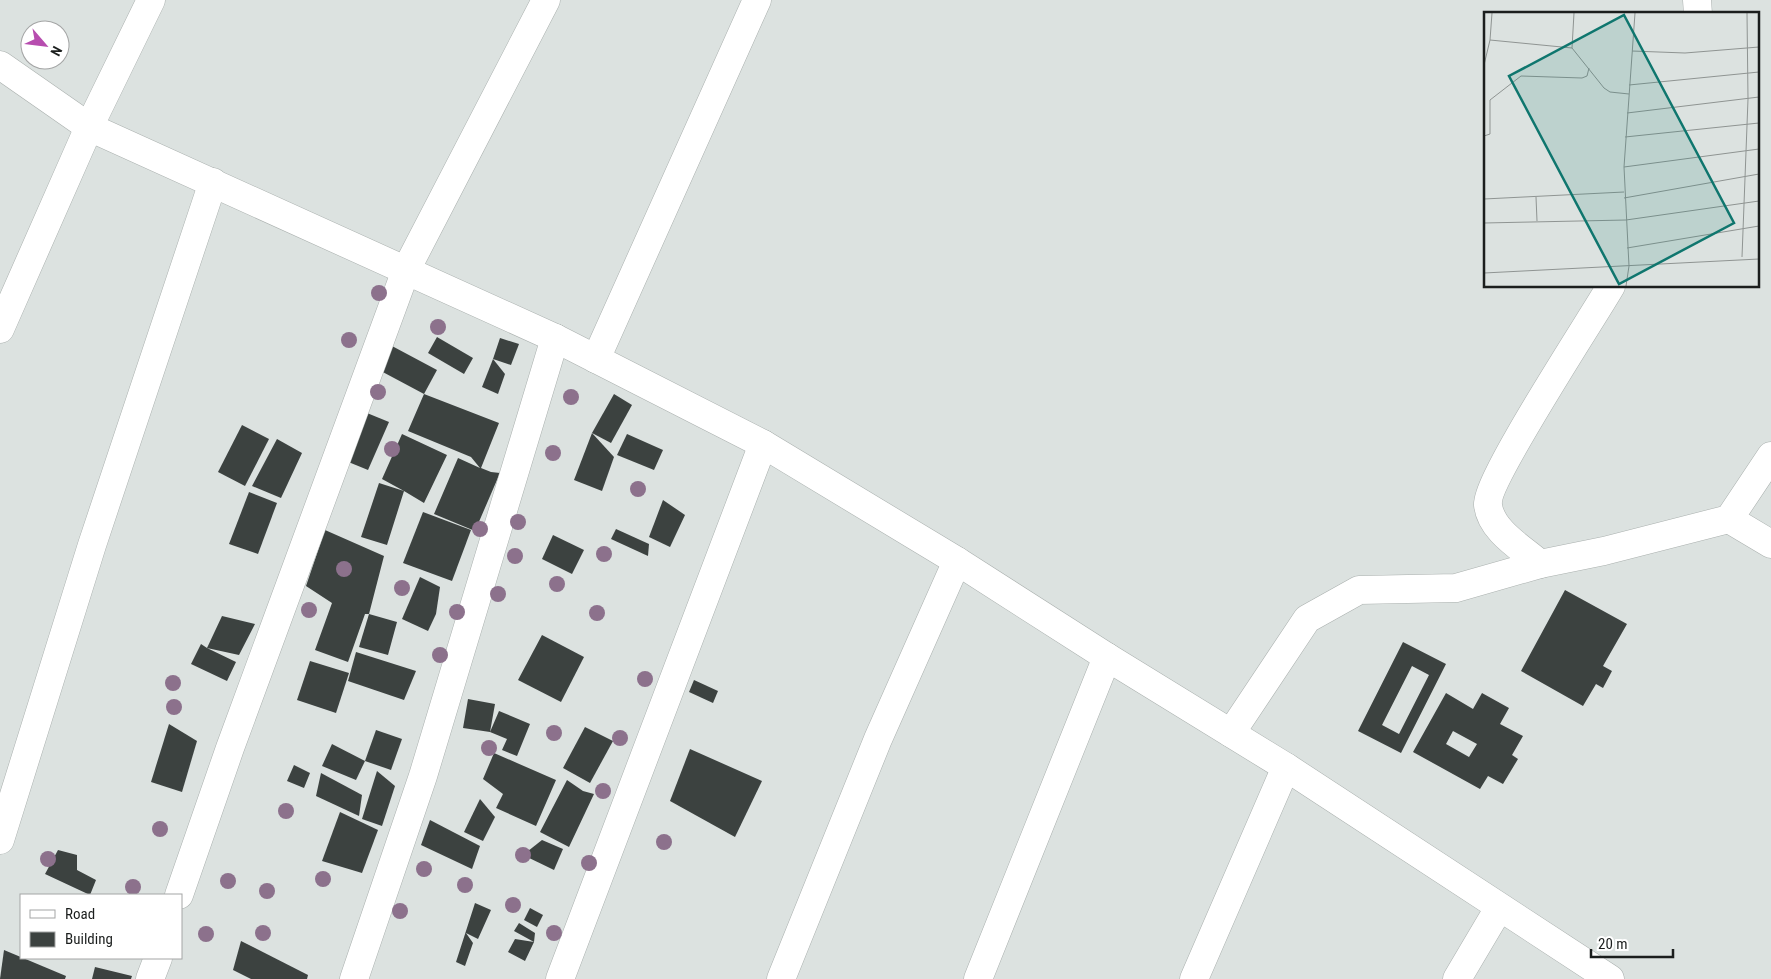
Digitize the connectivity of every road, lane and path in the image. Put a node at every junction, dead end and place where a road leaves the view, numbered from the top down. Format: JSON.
{"nodes":[{"id":1,"x":151,"y":0,"type":"edge"},
{"id":2,"x":546,"y":0,"type":"edge"},
{"id":3,"x":757,"y":0,"type":"edge"},
{"id":4,"x":0,"y":65,"type":"edge"},
{"id":5,"x":89,"y":127,"type":"junction"},
{"id":6,"x":213,"y":182,"type":"junction"},
{"id":7,"x":406,"y":270,"type":"junction"},
{"id":8,"x":1610,"y":288,"type":"edge"},
{"id":9,"x":0,"y":329,"type":"edge"},
{"id":10,"x":555,"y":338,"type":"junction"},
{"id":11,"x":596,"y":359,"type":"junction"},
{"id":12,"x":763,"y":444,"type":"junction"},
{"id":13,"x":1771,"y":456,"type":"edge"},
{"id":14,"x":1729,"y":519,"type":"junction"},
{"id":15,"x":1771,"y":544,"type":"edge"},
{"id":16,"x":957,"y":561,"type":"junction"},
{"id":17,"x":1540,"y":564,"type":"junction"},
{"id":18,"x":1107,"y":657,"type":"junction"},
{"id":19,"x":1230,"y":733,"type":"junction"},
{"id":20,"x":1286,"y":767,"type":"junction"},
{"id":21,"x":0,"y":840,"type":"edge"},
{"id":22,"x":179,"y":894,"type":"edge"},
{"id":23,"x":1499,"y":908,"type":"junction"},
{"id":24,"x":158,"y":959,"type":"edge"},
{"id":25,"x":150,"y":979,"type":"edge"},
{"id":26,"x":354,"y":979,"type":"edge"},
{"id":27,"x":560,"y":979,"type":"edge"},
{"id":28,"x":781,"y":979,"type":"edge"},
{"id":29,"x":978,"y":979,"type":"edge"},
{"id":30,"x":1194,"y":979,"type":"edge"},
{"id":31,"x":1458,"y":979,"type":"edge"},
{"id":32,"x":1610,"y":979,"type":"edge"}],
"edges":[{"from":1,"to":5,"type":"street"},
{"from":2,"to":7,"type":"street"},
{"from":3,"to":11,"type":"street"},
{"from":4,"to":5,"type":"street"},
{"from":5,"to":6,"type":"street"},
{"from":5,"to":9,"type":"street"},
{"from":6,"to":7,"type":"street"},
{"from":6,"to":21,"type":"street"},
{"from":7,"to":10,"type":"street"},
{"from":7,"to":22,"type":"street"},
{"from":8,"to":17,"type":"street"},
{"from":10,"to":11,"type":"street"},
{"from":10,"to":26,"type":"street"},
{"from":11,"to":12,"type":"street"},
{"from":12,"to":16,"type":"street"},
{"from":12,"to":27,"type":"street"},
{"from":13,"to":14,"type":"street"},
{"from":14,"to":15,"type":"street"},
{"from":14,"to":17,"type":"street"},
{"from":16,"to":18,"type":"street"},
{"from":16,"to":28,"type":"street"},
{"from":17,"to":19,"type":"street"},
{"from":18,"to":19,"type":"street"},
{"from":18,"to":29,"type":"street"},
{"from":19,"to":20,"type":"street"},
{"from":20,"to":23,"type":"street"},
{"from":20,"to":30,"type":"street"},
{"from":23,"to":31,"type":"street"},
{"from":23,"to":32,"type":"street"},
{"from":24,"to":25,"type":"street"}]}
